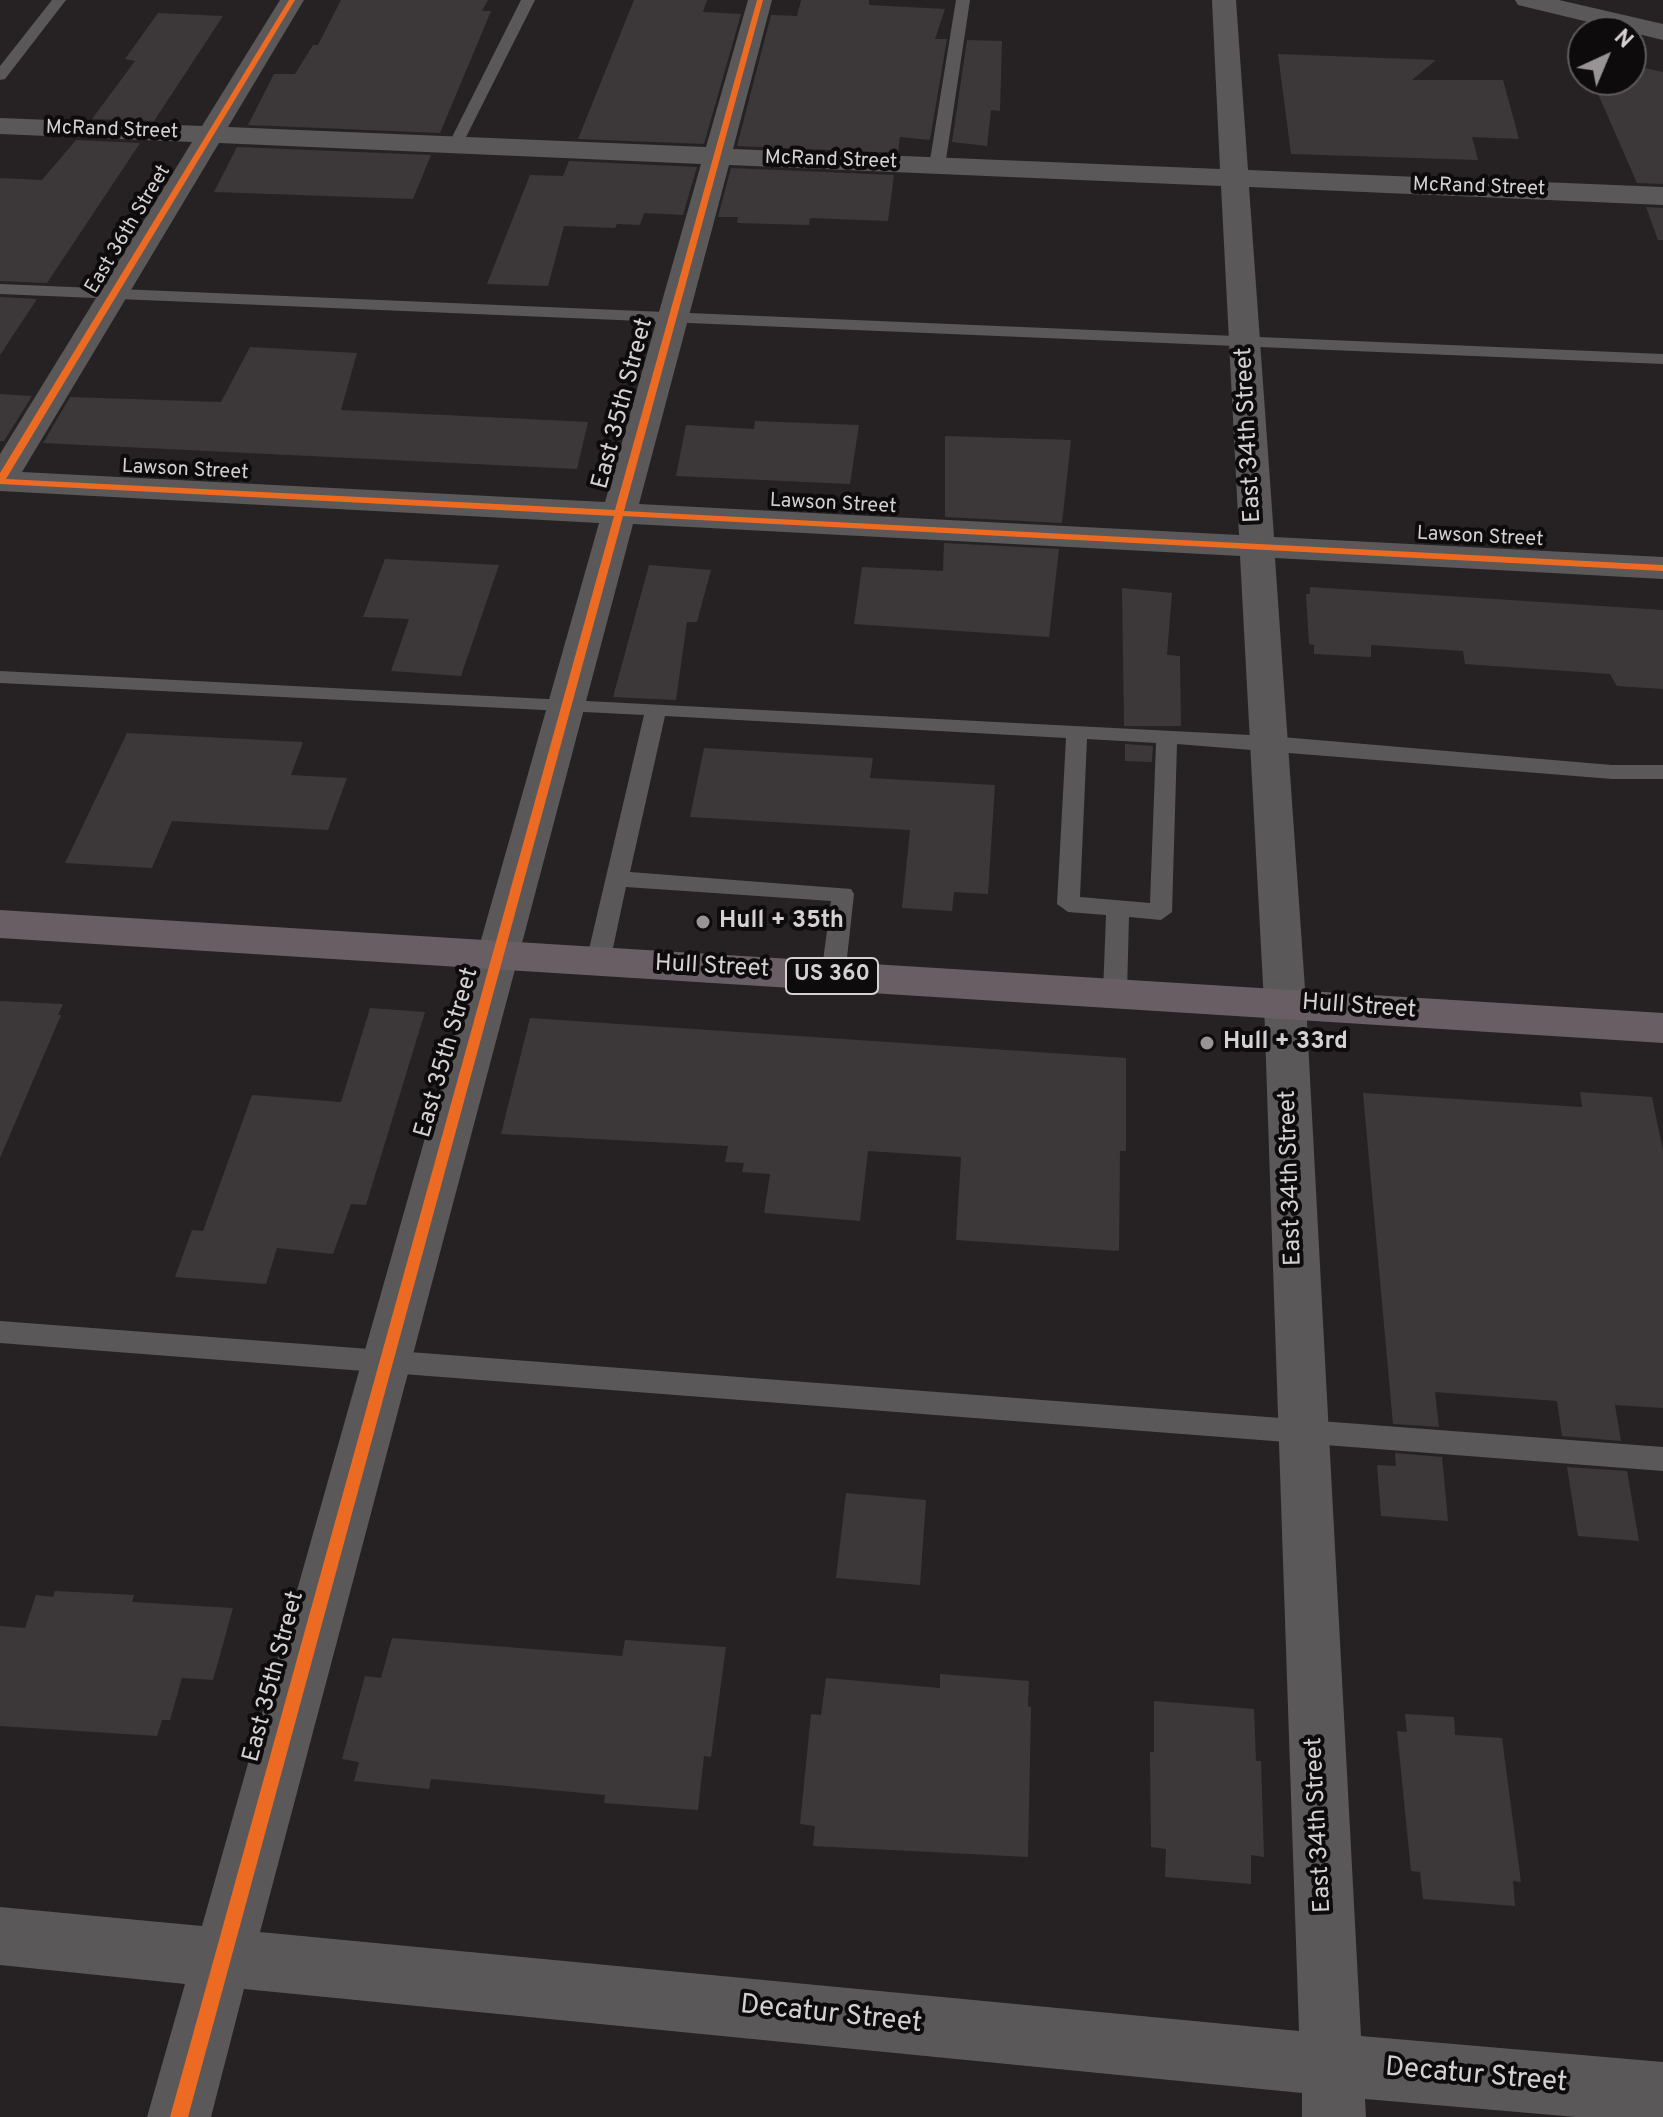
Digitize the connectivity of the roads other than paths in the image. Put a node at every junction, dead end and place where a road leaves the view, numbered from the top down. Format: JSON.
{"nodes":[{"id":1,"x":59,"y":0,"type":"edge"},
{"id":2,"x":292,"y":0,"type":"edge"},
{"id":3,"x":528,"y":0,"type":"edge"},
{"id":4,"x":760,"y":0,"type":"edge"},
{"id":5,"x":963,"y":0,"type":"edge"},
{"id":6,"x":1224,"y":0,"type":"edge"},
{"id":7,"x":1527,"y":0,"type":"edge"},
{"id":8,"x":1663,"y":32,"type":"edge"},
{"id":9,"x":0,"y":76,"type":"edge"},
{"id":10,"x":0,"y":126,"type":"edge"},
{"id":11,"x":208,"y":134,"type":"junction"},
{"id":12,"x":455,"y":145,"type":"junction"},
{"id":13,"x":717,"y":156,"type":"junction"},
{"id":14,"x":937,"y":166,"type":"junction"},
{"id":15,"x":1235,"y":178,"type":"junction"},
{"id":16,"x":1663,"y":196,"type":"edge"},
{"id":17,"x":0,"y":289,"type":"edge"},
{"id":18,"x":115,"y":294,"type":"junction"},
{"id":19,"x":670,"y":317,"type":"junction"},
{"id":20,"x":1244,"y":341,"type":"junction"},
{"id":21,"x":1663,"y":359,"type":"edge"},
{"id":22,"x":0,"y":481,"type":"edge"},
{"id":23,"x":617,"y":514,"type":"junction"},
{"id":24,"x":1256,"y":547,"type":"junction"},
{"id":25,"x":1663,"y":568,"type":"edge"},
{"id":26,"x":0,"y":677,"type":"edge"},
{"id":27,"x":567,"y":702,"type":"junction"},
{"id":28,"x":656,"y":709,"type":"junction"},
{"id":29,"x":1077,"y":732,"type":"junction"},
{"id":30,"x":1167,"y":737,"type":"junction"},
{"id":31,"x":1270,"y":743,"type":"junction"},
{"id":32,"x":1663,"y":772,"type":"edge"},
{"id":33,"x":617,"y":879,"type":"junction"},
{"id":34,"x":1118,"y":908,"type":"junction"},
{"id":35,"x":0,"y":924,"type":"edge"},
{"id":36,"x":498,"y":955,"type":"junction"},
{"id":37,"x":598,"y":962,"type":"junction"},
{"id":38,"x":833,"y":976,"type":"junction"},
{"id":39,"x":1115,"y":993,"type":"junction"},
{"id":40,"x":1285,"y":1003,"type":"junction"},
{"id":41,"x":1663,"y":1028,"type":"edge"},
{"id":42,"x":0,"y":1332,"type":"edge"},
{"id":43,"x":386,"y":1359,"type":"junction"},
{"id":44,"x":1302,"y":1431,"type":"junction"},
{"id":45,"x":1663,"y":1459,"type":"edge"},
{"id":46,"x":0,"y":1936,"type":"edge"},
{"id":47,"x":221,"y":1958,"type":"junction"},
{"id":48,"x":1332,"y":2091,"type":"edge"},
{"id":49,"x":1663,"y":2093,"type":"edge"},
{"id":50,"x":179,"y":2117,"type":"edge"}],
"edges":[{"from":1,"to":9,"type":"lane"},
{"from":2,"to":11,"type":"street","name":"East 36th Street"},
{"from":3,"to":12,"type":"lane"},
{"from":4,"to":13,"type":"street","name":"East 35th Street"},
{"from":5,"to":14,"type":"lane"},
{"from":6,"to":15,"type":"street","name":"East 34th Street"},
{"from":7,"to":8,"type":"street"},
{"from":10,"to":11,"type":"street","name":"McRand Street"},
{"from":11,"to":12,"type":"street","name":"McRand Street"},
{"from":11,"to":18,"type":"street","name":"East 36th Street"},
{"from":12,"to":13,"type":"street","name":"McRand Street"},
{"from":13,"to":14,"type":"street","name":"McRand Street"},
{"from":13,"to":19,"type":"street","name":"East 35th Street"},
{"from":14,"to":15,"type":"street","name":"McRand Street"},
{"from":15,"to":16,"type":"street","name":"McRand Street"},
{"from":15,"to":20,"type":"street","name":"East 34th Street"},
{"from":17,"to":18,"type":"lane"},
{"from":18,"to":19,"type":"lane"},
{"from":18,"to":22,"type":"street","name":"East 36th Street"},
{"from":19,"to":20,"type":"lane"},
{"from":19,"to":23,"type":"street","name":"East 35th Street"},
{"from":20,"to":21,"type":"lane"},
{"from":20,"to":24,"type":"street","name":"East 34th Street"},
{"from":22,"to":23,"type":"street","name":"Lawson Street"},
{"from":23,"to":24,"type":"street","name":"Lawson Street"},
{"from":23,"to":27,"type":"street","name":"East 35th Street"},
{"from":24,"to":25,"type":"street","name":"Lawson Street"},
{"from":24,"to":31,"type":"street","name":"East 34th Street"},
{"from":26,"to":27,"type":"lane"},
{"from":27,"to":28,"type":"lane"},
{"from":27,"to":36,"type":"street","name":"East 35th Street"},
{"from":28,"to":29,"type":"lane"},
{"from":28,"to":33,"type":"lane"},
{"from":29,"to":30,"type":"lane"},
{"from":29,"to":34,"type":"lane"},
{"from":30,"to":31,"type":"lane"},
{"from":30,"to":34,"type":"lane"},
{"from":31,"to":32,"type":"lane"},
{"from":31,"to":40,"type":"street","name":"East 34th Street"},
{"from":33,"to":37,"type":"lane"},
{"from":33,"to":38,"type":"lane"},
{"from":34,"to":39,"type":"lane"},
{"from":35,"to":36,"type":"main road","name":"Hull Street","number":"US 360"},
{"from":36,"to":37,"type":"main road","name":"Hull Street","number":"US 360"},
{"from":36,"to":43,"type":"street","name":"East 35th Street"},
{"from":37,"to":38,"type":"main road","name":"Hull Street","number":"US 360"},
{"from":38,"to":39,"type":"main road","name":"Hull Street","number":"US 360"},
{"from":39,"to":40,"type":"main road","name":"Hull Street","number":"US 360"},
{"from":40,"to":41,"type":"main road","name":"Hull Street","number":"US 360"},
{"from":40,"to":44,"type":"street","name":"East 34th Street"},
{"from":42,"to":43,"type":"lane"},
{"from":43,"to":44,"type":"lane"},
{"from":43,"to":47,"type":"street","name":"East 35th Street"},
{"from":44,"to":45,"type":"lane"},
{"from":44,"to":48,"type":"street","name":"East 34th Street"},
{"from":46,"to":47,"type":"street","name":"Decatur Street"},
{"from":47,"to":48,"type":"street","name":"Decatur Street"},
{"from":47,"to":50,"type":"street","name":"East 35th Street"},
{"from":48,"to":49,"type":"street","name":"Decatur Street"}]}
